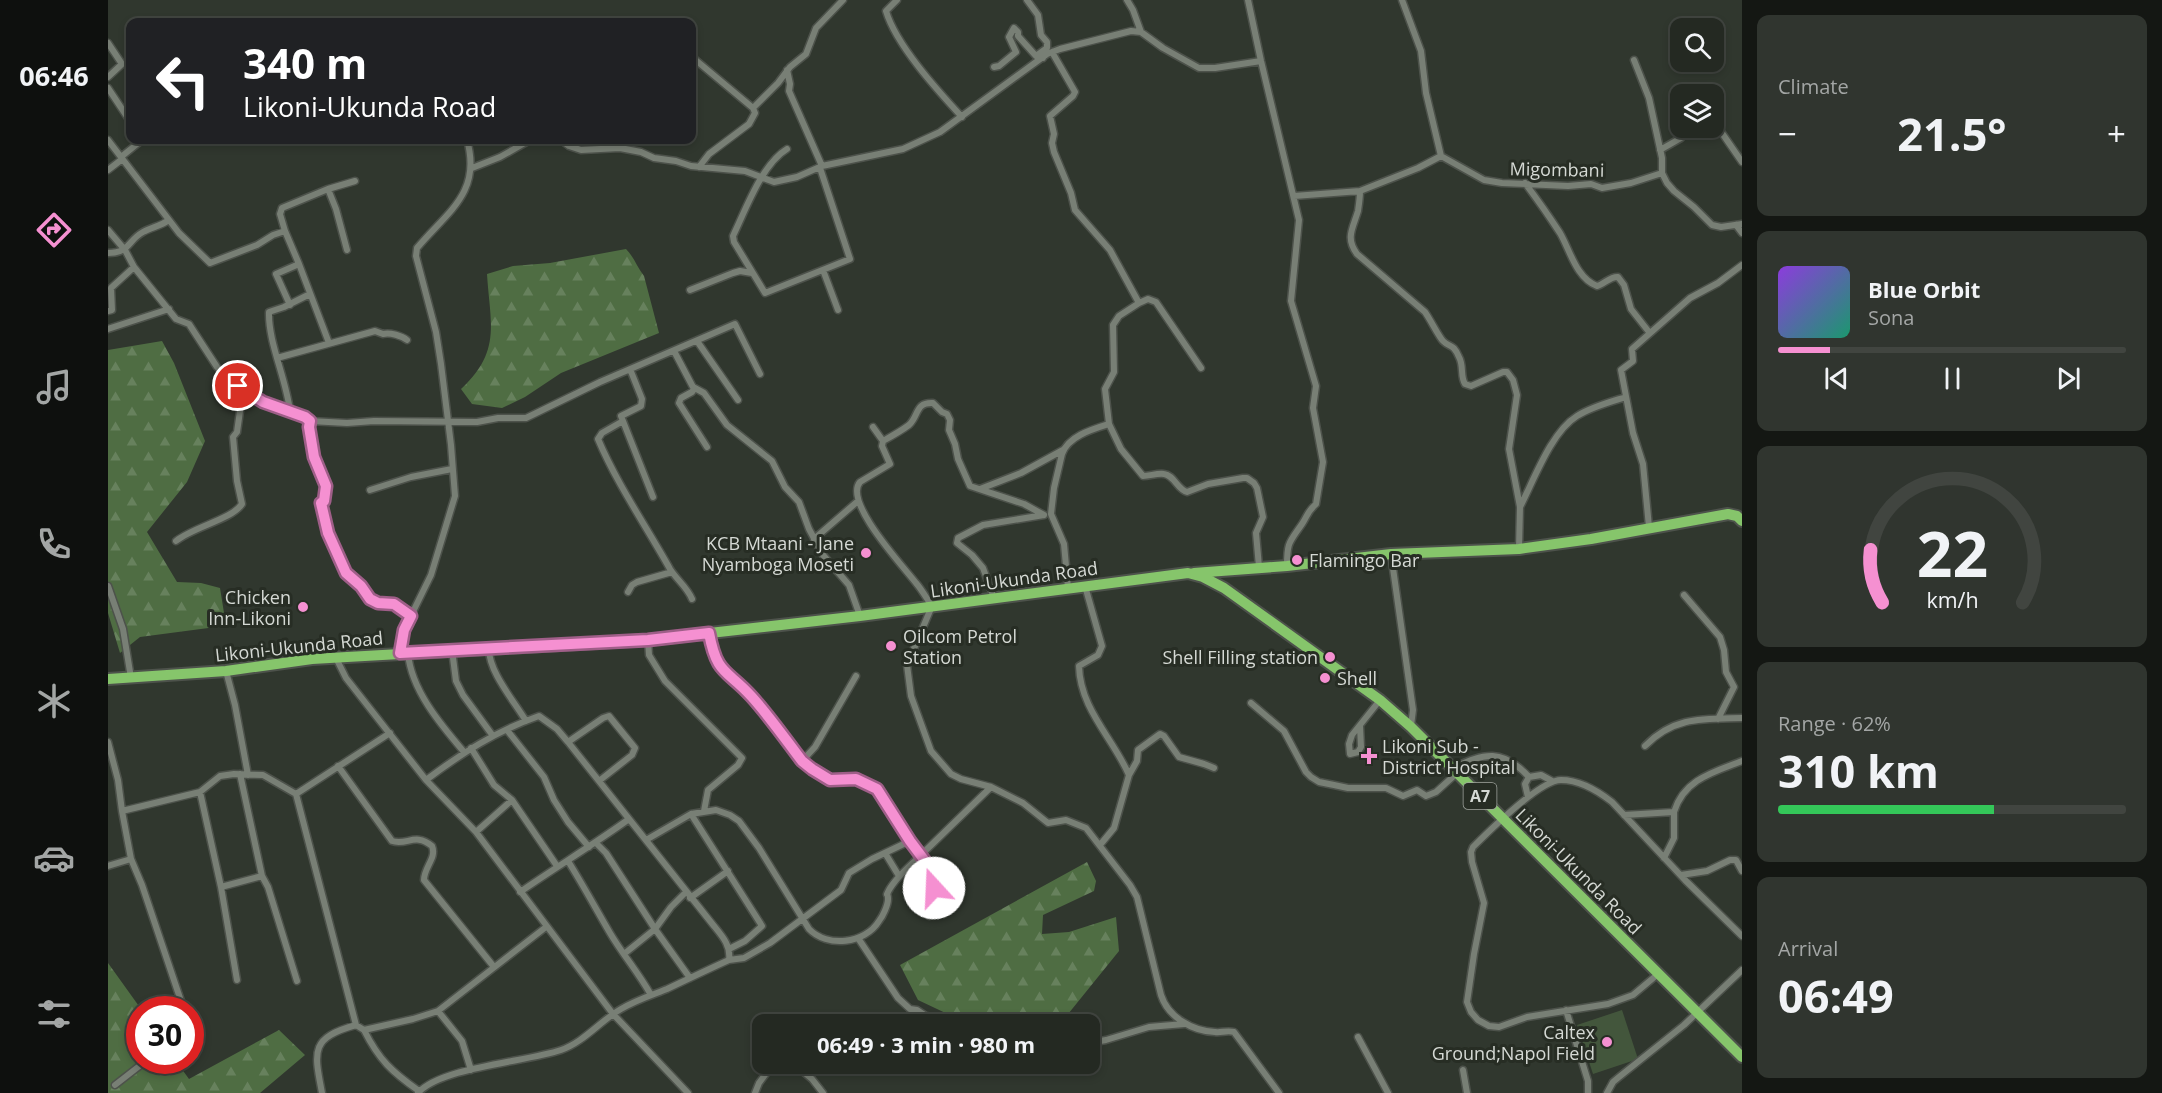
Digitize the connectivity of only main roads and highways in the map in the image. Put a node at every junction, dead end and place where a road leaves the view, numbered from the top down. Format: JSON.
{"nodes":[{"id":1,"x":1742,"y":521,"type":"edge"},
{"id":2,"x":1232,"y":569,"type":"junction"},
{"id":3,"x":1188,"y":573,"type":"junction"},
{"id":4,"x":1229,"y":592,"type":"junction"},
{"id":5,"x":108,"y":679,"type":"edge"},
{"id":6,"x":1742,"y":1058,"type":"edge"}],
"edges":[{"from":1,"to":2,"type":"highway","number":"A7"},
{"from":2,"to":3,"type":"highway","number":"A7"},
{"from":2,"to":4,"type":"highway"},
{"from":3,"to":4,"type":"highway","name":"Likoni-Ukunda Road","number":"A7"},
{"from":3,"to":5,"type":"highway","name":"Likoni-Ukunda Road","number":"A7"},
{"from":4,"to":6,"type":"highway","name":"Likoni-Ukunda Road","number":"A7"}]}
